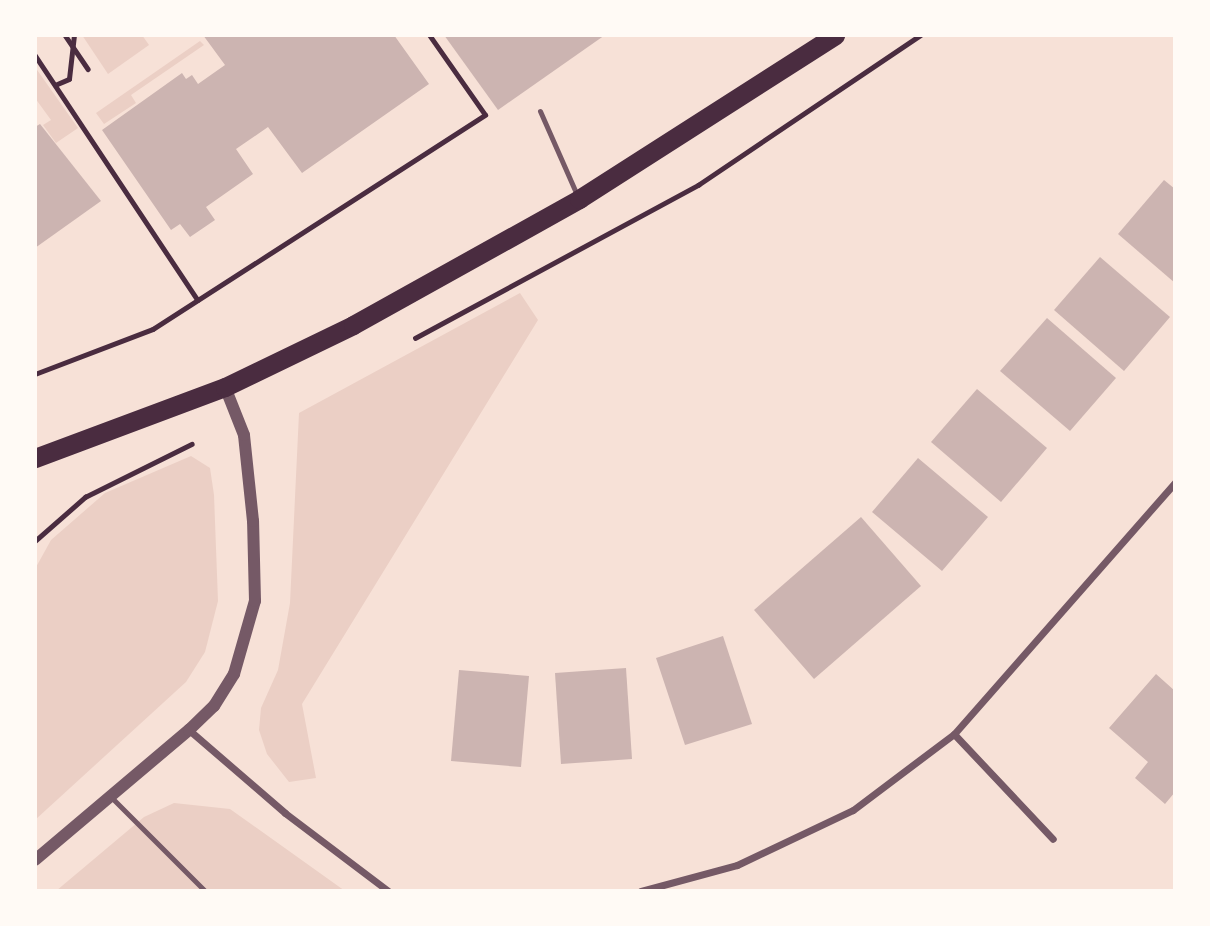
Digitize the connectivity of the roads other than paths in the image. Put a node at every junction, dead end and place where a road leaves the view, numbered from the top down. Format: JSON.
{"nodes":[{"id":1,"x":835,"y":35,"type":"edge"},
{"id":2,"x":540,"y":111,"type":"dead end"},
{"id":3,"x":579,"y":200,"type":"junction"},
{"id":4,"x":225,"y":387,"type":"junction"},
{"id":5,"x":35,"y":458,"type":"edge"},
{"id":6,"x":1175,"y":482,"type":"edge"},
{"id":7,"x":190,"y":730,"type":"junction"},
{"id":8,"x":954,"y":734,"type":"junction"},
{"id":9,"x":109,"y":796,"type":"junction"},
{"id":10,"x":1053,"y":839,"type":"dead end"},
{"id":11,"x":35,"y":860,"type":"edge"},
{"id":12,"x":205,"y":891,"type":"edge"},
{"id":13,"x":388,"y":891,"type":"edge"},
{"id":14,"x":641,"y":891,"type":"edge"}],
"edges":[{"from":1,"to":3,"type":"highway"},
{"from":2,"to":3,"type":"lane"},
{"from":3,"to":4,"type":"highway"},
{"from":4,"to":5,"type":"highway"},
{"from":4,"to":7,"type":"street"},
{"from":6,"to":8,"type":"street"},
{"from":7,"to":9,"type":"street"},
{"from":7,"to":13,"type":"street"},
{"from":8,"to":10,"type":"street"},
{"from":8,"to":14,"type":"street"},
{"from":9,"to":11,"type":"street"},
{"from":9,"to":12,"type":"lane"}]}
